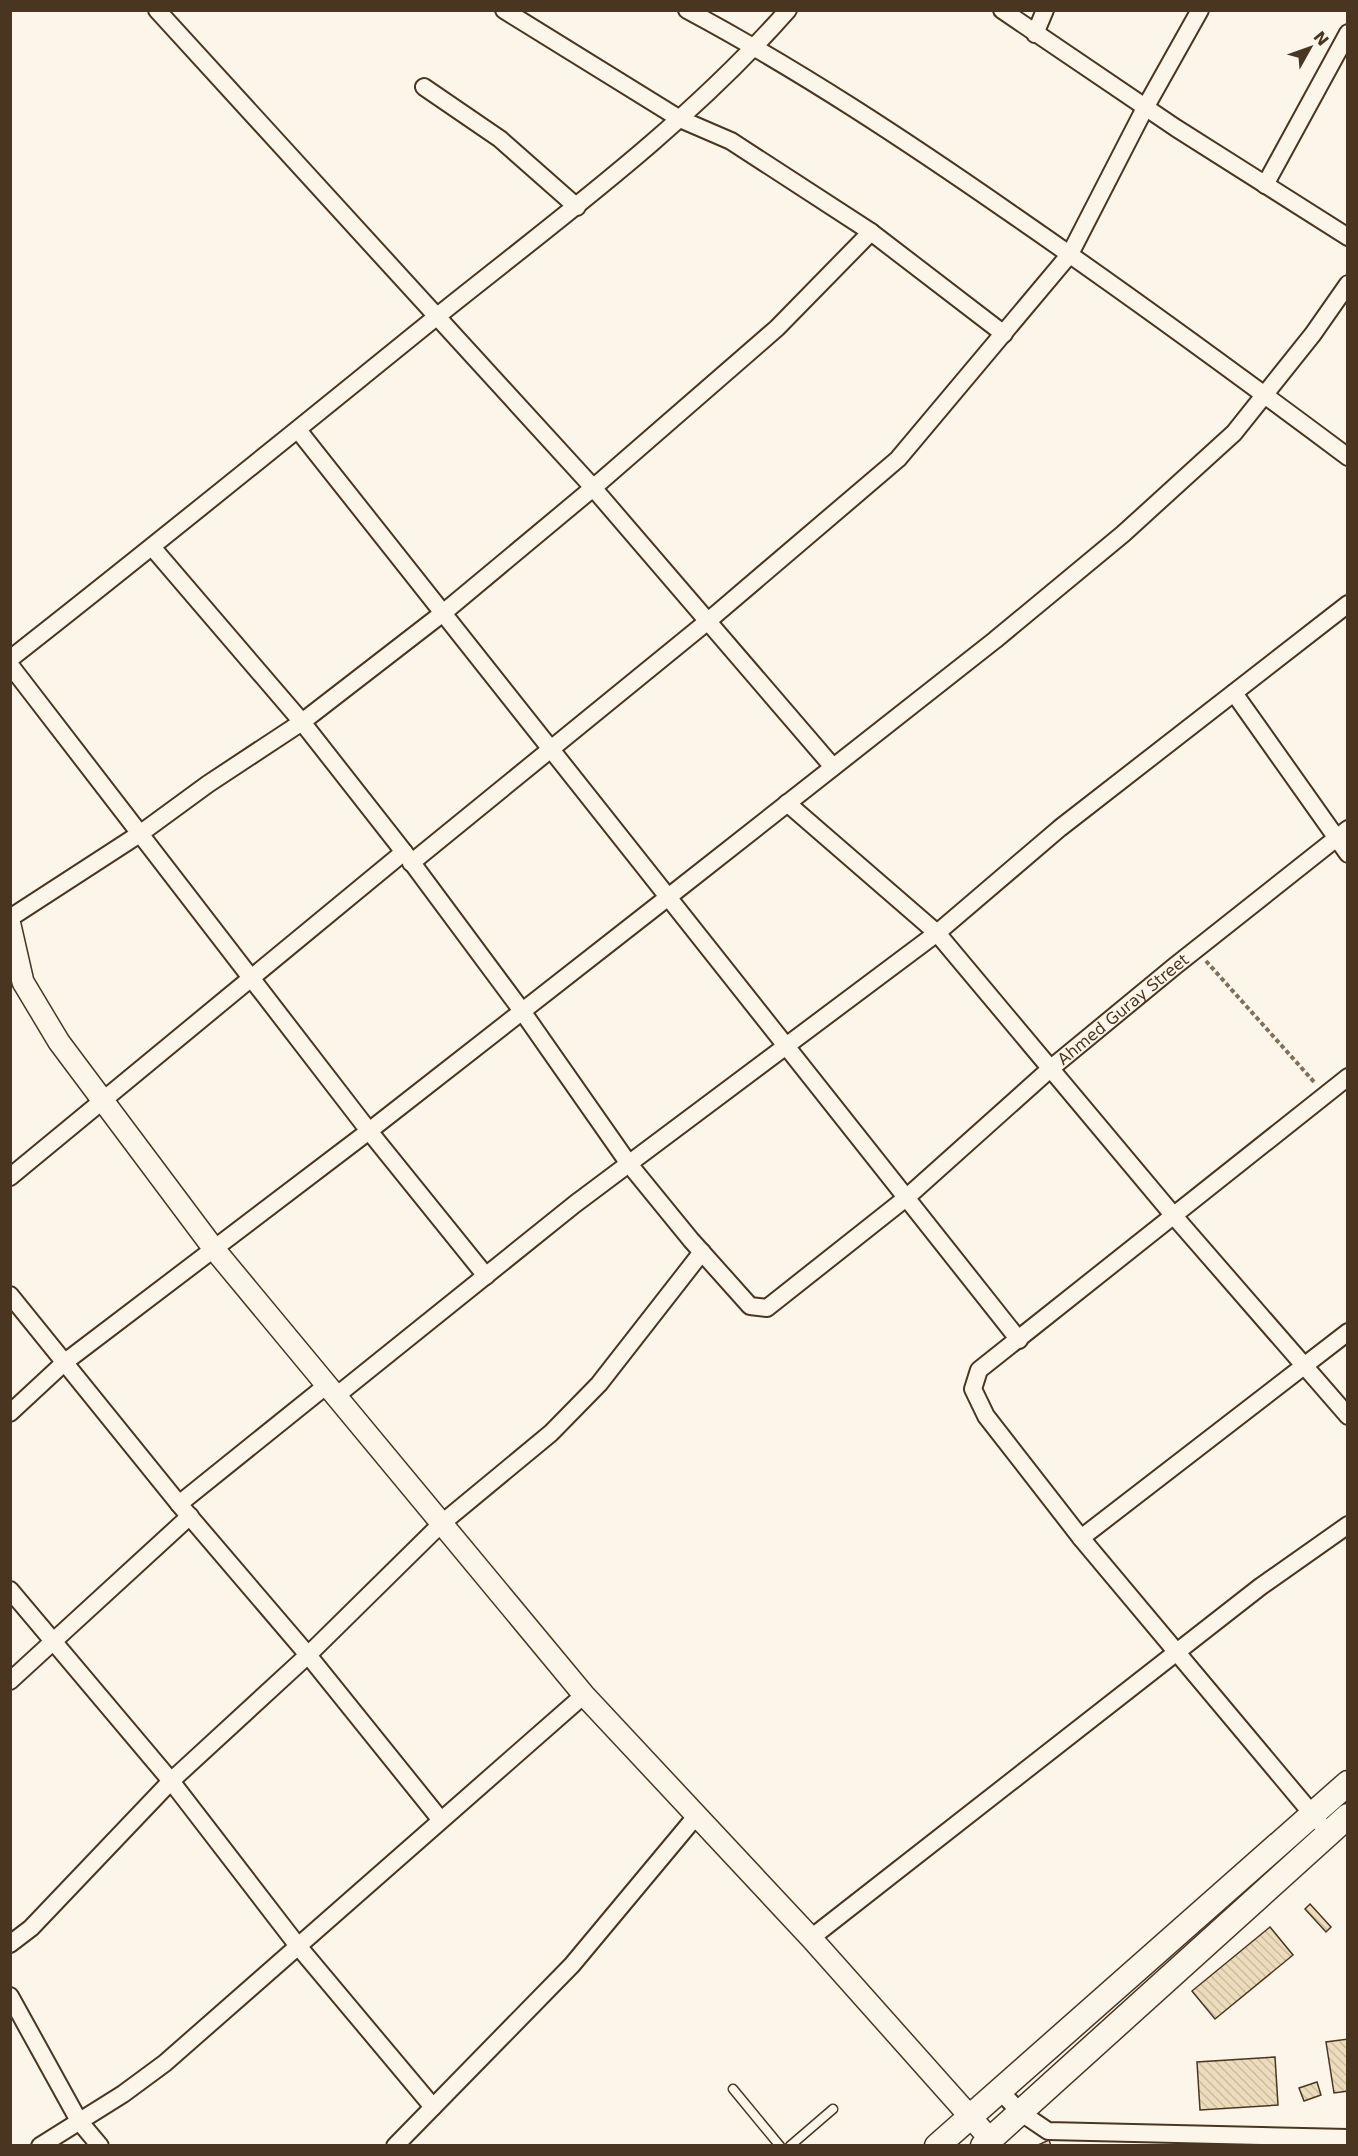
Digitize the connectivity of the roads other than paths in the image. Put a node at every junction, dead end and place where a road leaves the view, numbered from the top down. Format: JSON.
{"nodes":[{"id":1,"x":157,"y":10,"type":"edge"},
{"id":2,"x":504,"y":10,"type":"edge"},
{"id":3,"x":687,"y":10,"type":"edge"},
{"id":4,"x":788,"y":10,"type":"edge"},
{"id":5,"x":1002,"y":10,"type":"edge"},
{"id":6,"x":1045,"y":10,"type":"edge"},
{"id":7,"x":1200,"y":10,"type":"edge"},
{"id":8,"x":1347,"y":33,"type":"edge"},
{"id":9,"x":1035,"y":34,"type":"junction"},
{"id":10,"x":754,"y":46,"type":"junction"},
{"id":11,"x":424,"y":87,"type":"dead end"},
{"id":12,"x":1145,"y":108,"type":"junction"},
{"id":13,"x":680,"y":119,"type":"junction"},
{"id":14,"x":1265,"y":185,"type":"junction"},
{"id":15,"x":577,"y":207,"type":"junction"},
{"id":16,"x":872,"y":232,"type":"junction"},
{"id":17,"x":1347,"y":237,"type":"edge"},
{"id":18,"x":1070,"y":254,"type":"junction"},
{"id":19,"x":1347,"y":284,"type":"edge"},
{"id":20,"x":437,"y":316,"type":"junction"},
{"id":21,"x":1004,"y":334,"type":"junction"},
{"id":22,"x":1265,"y":395,"type":"junction"},
{"id":23,"x":298,"y":430,"type":"junction"},
{"id":24,"x":1347,"y":457,"type":"edge"},
{"id":25,"x":593,"y":488,"type":"junction"},
{"id":26,"x":152,"y":547,"type":"junction"},
{"id":27,"x":1347,"y":604,"type":"edge"},
{"id":28,"x":443,"y":613,"type":"junction"},
{"id":29,"x":708,"y":621,"type":"junction"},
{"id":30,"x":10,"y":659,"type":"edge"},
{"id":31,"x":10,"y":665,"type":"edge"},
{"id":32,"x":1234,"y":693,"type":"junction"},
{"id":33,"x":302,"y":722,"type":"junction"},
{"id":34,"x":550,"y":749,"type":"junction"},
{"id":35,"x":833,"y":767,"type":"junction"},
{"id":36,"x":787,"y":803,"type":"junction"},
{"id":37,"x":141,"y":833,"type":"junction"},
{"id":38,"x":1341,"y":835,"type":"edge"},
{"id":39,"x":1347,"y":854,"type":"edge"},
{"id":40,"x":407,"y":857,"type":"junction"},
{"id":41,"x":667,"y":898,"type":"junction"},
{"id":42,"x":10,"y":918,"type":"edge"},
{"id":43,"x":10,"y":925,"type":"edge"},
{"id":44,"x":937,"y":933,"type":"junction"},
{"id":45,"x":252,"y":976,"type":"junction"},
{"id":46,"x":522,"y":1011,"type":"junction"},
{"id":47,"x":786,"y":1047,"type":"junction"},
{"id":48,"x":1050,"y":1069,"type":"junction"},
{"id":49,"x":1347,"y":1077,"type":"edge"},
{"id":50,"x":103,"y":1102,"type":"junction"},
{"id":51,"x":369,"y":1131,"type":"junction"},
{"id":52,"x":629,"y":1164,"type":"junction"},
{"id":53,"x":10,"y":1177,"type":"edge"},
{"id":54,"x":906,"y":1198,"type":"junction"},
{"id":55,"x":1174,"y":1216,"type":"junction"},
{"id":56,"x":214,"y":1249,"type":"junction"},
{"id":57,"x":702,"y":1252,"type":"junction"},
{"id":58,"x":486,"y":1276,"type":"junction"},
{"id":59,"x":10,"y":1295,"type":"edge"},
{"id":60,"x":1347,"y":1332,"type":"edge"},
{"id":61,"x":1019,"y":1340,"type":"junction"},
{"id":62,"x":65,"y":1362,"type":"junction"},
{"id":63,"x":1304,"y":1366,"type":"junction"},
{"id":64,"x":331,"y":1390,"type":"junction"},
{"id":65,"x":10,"y":1413,"type":"edge"},
{"id":66,"x":1347,"y":1416,"type":"edge"},
{"id":67,"x":184,"y":1510,"type":"junction"},
{"id":68,"x":441,"y":1524,"type":"junction"},
{"id":69,"x":1347,"y":1525,"type":"edge"},
{"id":70,"x":1082,"y":1538,"type":"junction"},
{"id":71,"x":10,"y":1590,"type":"edge"},
{"id":72,"x":53,"y":1640,"type":"junction"},
{"id":73,"x":1176,"y":1652,"type":"junction"},
{"id":74,"x":308,"y":1655,"type":"junction"},
{"id":75,"x":10,"y":1681,"type":"edge"},
{"id":76,"x":584,"y":1695,"type":"junction"},
{"id":77,"x":171,"y":1781,"type":"junction"},
{"id":78,"x":1347,"y":1783,"type":"edge"},
{"id":79,"x":1313,"y":1814,"type":"junction"},
{"id":80,"x":697,"y":1815,"type":"junction"},
{"id":81,"x":1347,"y":1816,"type":"edge"},
{"id":82,"x":440,"y":1819,"type":"junction"},
{"id":83,"x":1329,"y":1833,"type":"junction"},
{"id":84,"x":811,"y":1938,"type":"junction"},
{"id":85,"x":10,"y":1944,"type":"edge"},
{"id":86,"x":298,"y":1946,"type":"junction"},
{"id":87,"x":10,"y":1996,"type":"edge"},
{"id":88,"x":733,"y":2089,"type":"dead end"},
{"id":89,"x":1000,"y":2091,"type":"junction"},
{"id":90,"x":434,"y":2107,"type":"junction"},
{"id":91,"x":833,"y":2109,"type":"dead end"},
{"id":92,"x":1020,"y":2112,"type":"junction"},
{"id":93,"x":970,"y":2118,"type":"junction"},
{"id":94,"x":79,"y":2121,"type":"junction"},
{"id":95,"x":1218,"y":2133,"type":"junction"},
{"id":96,"x":1347,"y":2138,"type":"edge"},
{"id":97,"x":990,"y":2143,"type":"edge"},
{"id":98,"x":40,"y":2145,"type":"edge"},
{"id":99,"x":100,"y":2145,"type":"edge"},
{"id":100,"x":396,"y":2145,"type":"edge"},
{"id":101,"x":780,"y":2145,"type":"edge"},
{"id":102,"x":790,"y":2145,"type":"edge"},
{"id":103,"x":937,"y":2145,"type":"edge"},
{"id":104,"x":1230,"y":2145,"type":"edge"}],
"edges":[{"from":1,"to":20,"type":"street"},
{"from":2,"to":13,"type":"street"},
{"from":3,"to":10,"type":"street"},
{"from":4,"to":10,"type":"street"},
{"from":5,"to":9,"type":"street"},
{"from":6,"to":9,"type":"street"},
{"from":7,"to":12,"type":"street"},
{"from":8,"to":14,"type":"street"},
{"from":9,"to":12,"type":"street"},
{"from":10,"to":13,"type":"street"},
{"from":10,"to":18,"type":"street"},
{"from":11,"to":15,"type":"street"},
{"from":12,"to":14,"type":"street"},
{"from":12,"to":18,"type":"street"},
{"from":13,"to":15,"type":"street"},
{"from":13,"to":16,"type":"street"},
{"from":14,"to":17,"type":"street"},
{"from":15,"to":20,"type":"street"},
{"from":16,"to":21,"type":"street"},
{"from":16,"to":25,"type":"street"},
{"from":18,"to":21,"type":"street"},
{"from":18,"to":22,"type":"street"},
{"from":19,"to":22,"type":"street"},
{"from":20,"to":23,"type":"street"},
{"from":20,"to":25,"type":"street"},
{"from":21,"to":29,"type":"street"},
{"from":22,"to":24,"type":"street"},
{"from":22,"to":35,"type":"street"},
{"from":23,"to":26,"type":"street"},
{"from":23,"to":28,"type":"street"},
{"from":25,"to":28,"type":"street"},
{"from":25,"to":29,"type":"street"},
{"from":26,"to":30,"type":"street"},
{"from":26,"to":33,"type":"street","name":"Ahmed Guray Street"},
{"from":27,"to":32,"type":"street"},
{"from":28,"to":33,"type":"street"},
{"from":28,"to":34,"type":"street"},
{"from":29,"to":34,"type":"street"},
{"from":29,"to":35,"type":"street"},
{"from":31,"to":37,"type":"street"},
{"from":32,"to":38,"type":"street"},
{"from":32,"to":44,"type":"street"},
{"from":33,"to":37,"type":"street"},
{"from":33,"to":40,"type":"street","name":"Ahmed Guray Street"},
{"from":34,"to":40,"type":"street"},
{"from":34,"to":41,"type":"street"},
{"from":35,"to":36,"type":"street"},
{"from":36,"to":41,"type":"street"},
{"from":36,"to":44,"type":"street"},
{"from":37,"to":42,"type":"street"},
{"from":37,"to":45,"type":"street"},
{"from":38,"to":39,"type":"street"},
{"from":38,"to":48,"type":"street","name":"Ahmed Guray Street"},
{"from":40,"to":45,"type":"street"},
{"from":40,"to":46,"type":"street","name":"Ahmed Guray Street"},
{"from":41,"to":46,"type":"street"},
{"from":41,"to":47,"type":"street"},
{"from":43,"to":50,"type":"street"},
{"from":44,"to":47,"type":"street"},
{"from":44,"to":48,"type":"street"},
{"from":45,"to":50,"type":"street"},
{"from":45,"to":51,"type":"street"},
{"from":46,"to":51,"type":"street"},
{"from":46,"to":52,"type":"street","name":"Ahmed Guray Street"},
{"from":47,"to":52,"type":"street"},
{"from":47,"to":54,"type":"street"},
{"from":48,"to":54,"type":"street","name":"Ahmed Guray Street"},
{"from":48,"to":55,"type":"street"},
{"from":49,"to":55,"type":"street"},
{"from":50,"to":53,"type":"street"},
{"from":50,"to":56,"type":"street"},
{"from":51,"to":56,"type":"street"},
{"from":51,"to":58,"type":"street"},
{"from":52,"to":57,"type":"street","name":"Ahmed Guray Street"},
{"from":52,"to":58,"type":"street"},
{"from":54,"to":57,"type":"street","name":"Ahmed Guray Street"},
{"from":54,"to":61,"type":"street"},
{"from":55,"to":61,"type":"street"},
{"from":55,"to":63,"type":"street"},
{"from":56,"to":62,"type":"street"},
{"from":56,"to":64,"type":"street"},
{"from":57,"to":68,"type":"street"},
{"from":58,"to":64,"type":"street"},
{"from":59,"to":62,"type":"street"},
{"from":60,"to":63,"type":"street"},
{"from":61,"to":70,"type":"street"},
{"from":62,"to":65,"type":"street"},
{"from":62,"to":67,"type":"street"},
{"from":63,"to":66,"type":"street"},
{"from":63,"to":70,"type":"street"},
{"from":64,"to":67,"type":"street"},
{"from":64,"to":68,"type":"street"},
{"from":67,"to":72,"type":"street"},
{"from":67,"to":74,"type":"street"},
{"from":68,"to":74,"type":"street"},
{"from":68,"to":76,"type":"street"},
{"from":69,"to":73,"type":"street"},
{"from":70,"to":73,"type":"street"},
{"from":71,"to":72,"type":"street"},
{"from":72,"to":75,"type":"street"},
{"from":72,"to":77,"type":"street"},
{"from":73,"to":79,"type":"street"},
{"from":73,"to":84,"type":"street"},
{"from":74,"to":77,"type":"street"},
{"from":74,"to":82,"type":"street"},
{"from":76,"to":80,"type":"street"},
{"from":76,"to":82,"type":"street"},
{"from":77,"to":85,"type":"street"},
{"from":77,"to":86,"type":"street"},
{"from":78,"to":79,"type":"main road"},
{"from":79,"to":83,"type":"street"},
{"from":79,"to":89,"type":"main road"},
{"from":80,"to":84,"type":"street"},
{"from":80,"to":90,"type":"street"},
{"from":81,"to":83,"type":"main road"},
{"from":82,"to":86,"type":"street"},
{"from":83,"to":92,"type":"main road"},
{"from":84,"to":93,"type":"street"},
{"from":86,"to":90,"type":"street"},
{"from":86,"to":94,"type":"street"},
{"from":87,"to":94,"type":"street"},
{"from":88,"to":101,"type":"lane"},
{"from":89,"to":92,"type":"street"},
{"from":89,"to":93,"type":"main road"},
{"from":90,"to":100,"type":"street"},
{"from":91,"to":102,"type":"lane"},
{"from":92,"to":95,"type":"street"},
{"from":92,"to":97,"type":"main road"},
{"from":93,"to":97,"type":"street"},
{"from":93,"to":103,"type":"main road"},
{"from":94,"to":98,"type":"street"},
{"from":94,"to":99,"type":"street"},
{"from":95,"to":96,"type":"street"},
{"from":95,"to":104,"type":"street"}]}
